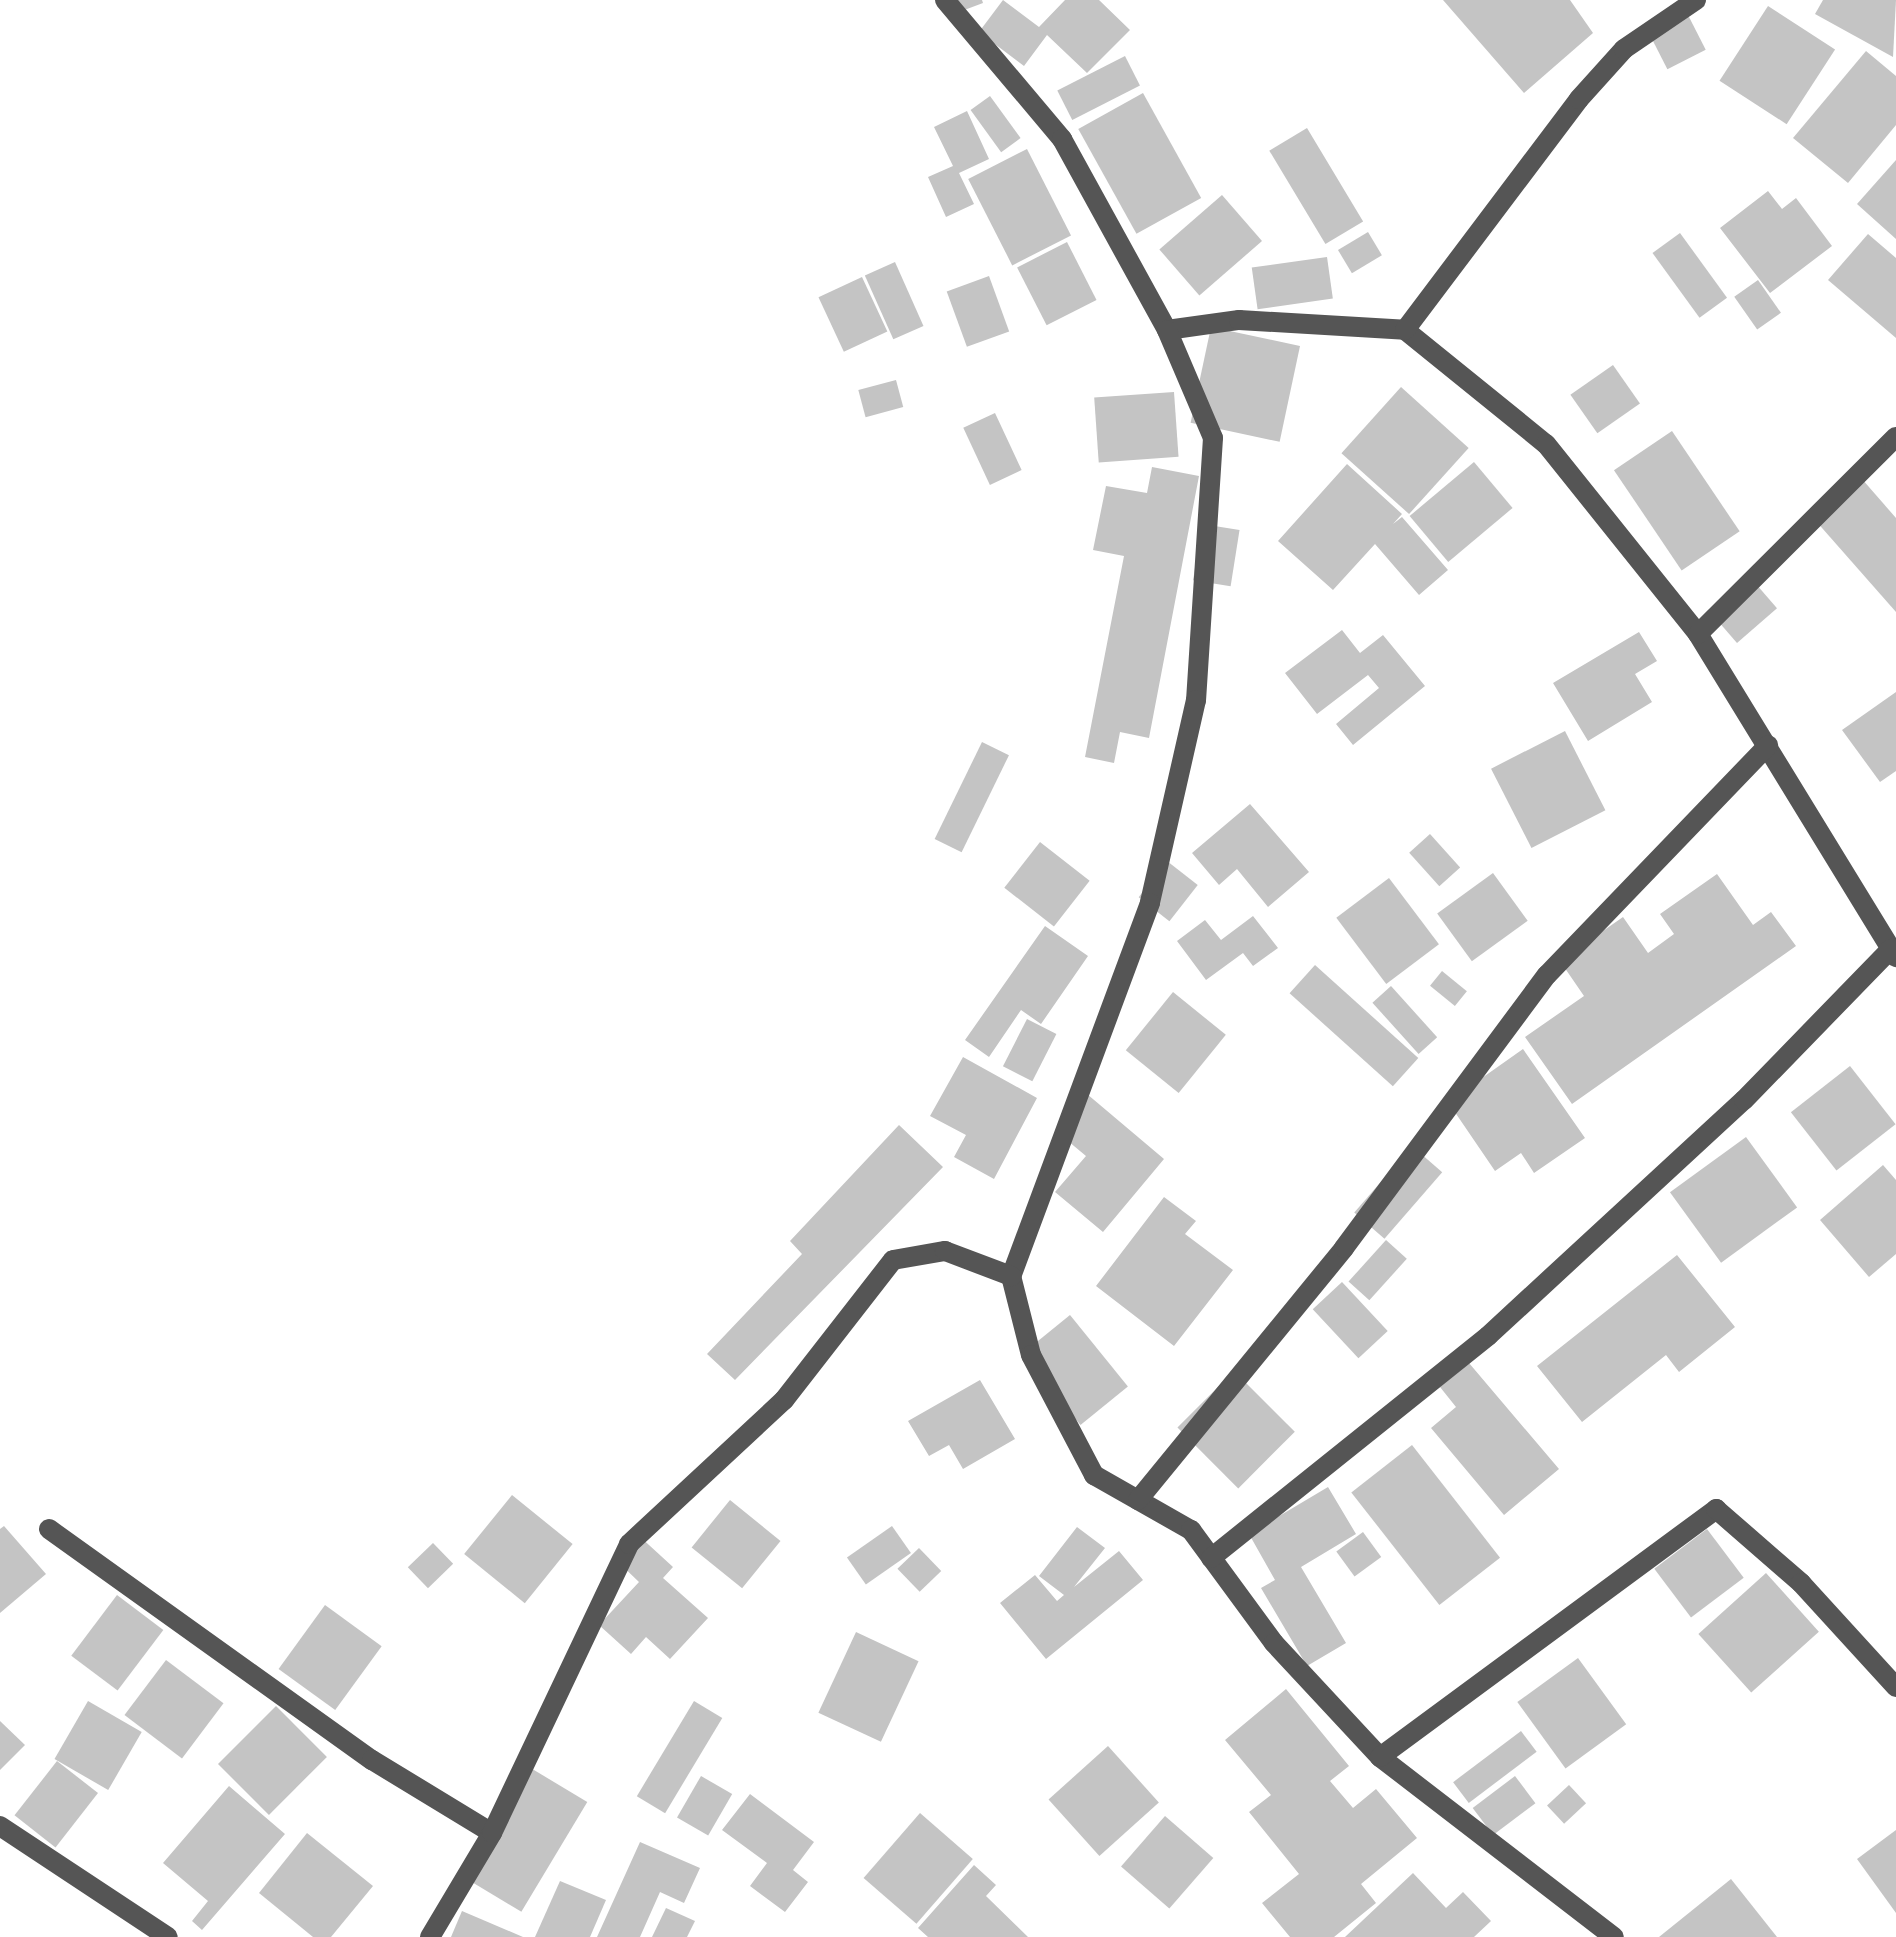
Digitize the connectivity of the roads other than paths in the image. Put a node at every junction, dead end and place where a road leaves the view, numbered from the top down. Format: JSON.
{"nodes":[{"id":1,"x":944,"y":0,"type":"edge"},
{"id":2,"x":1696,"y":0,"type":"edge"},
{"id":3,"x":1167,"y":330,"type":"junction"},
{"id":4,"x":1405,"y":330,"type":"junction"},
{"id":5,"x":1896,"y":437,"type":"edge"},
{"id":6,"x":1698,"y":634,"type":"junction"},
{"id":7,"x":1768,"y":744,"type":"junction"},
{"id":8,"x":1894,"y":953,"type":"edge"},
{"id":9,"x":1011,"y":1276,"type":"junction"},
{"id":10,"x":1138,"y":1500,"type":"junction"},
{"id":11,"x":49,"y":1529,"type":"dead end"},
{"id":12,"x":1211,"y":1558,"type":"junction"},
{"id":13,"x":1896,"y":1687,"type":"edge"},
{"id":14,"x":1380,"y":1757,"type":"junction"},
{"id":15,"x":0,"y":1826,"type":"edge"},
{"id":16,"x":492,"y":1833,"type":"junction"},
{"id":17,"x":168,"y":1937,"type":"edge"},
{"id":18,"x":430,"y":1937,"type":"edge"},
{"id":19,"x":1614,"y":1937,"type":"edge"}],
"edges":[{"from":1,"to":3,"type":"street"},
{"from":2,"to":4,"type":"street"},
{"from":3,"to":4,"type":"street"},
{"from":3,"to":9,"type":"street"},
{"from":4,"to":6,"type":"street"},
{"from":5,"to":6,"type":"street"},
{"from":6,"to":7,"type":"street"},
{"from":7,"to":8,"type":"street"},
{"from":7,"to":10,"type":"street"},
{"from":8,"to":12,"type":"street"},
{"from":9,"to":10,"type":"street"},
{"from":9,"to":16,"type":"street"},
{"from":10,"to":12,"type":"street"},
{"from":11,"to":16,"type":"street"},
{"from":12,"to":14,"type":"street"},
{"from":13,"to":14,"type":"street"},
{"from":14,"to":19,"type":"street"},
{"from":15,"to":17,"type":"street"},
{"from":16,"to":18,"type":"street"}]}
